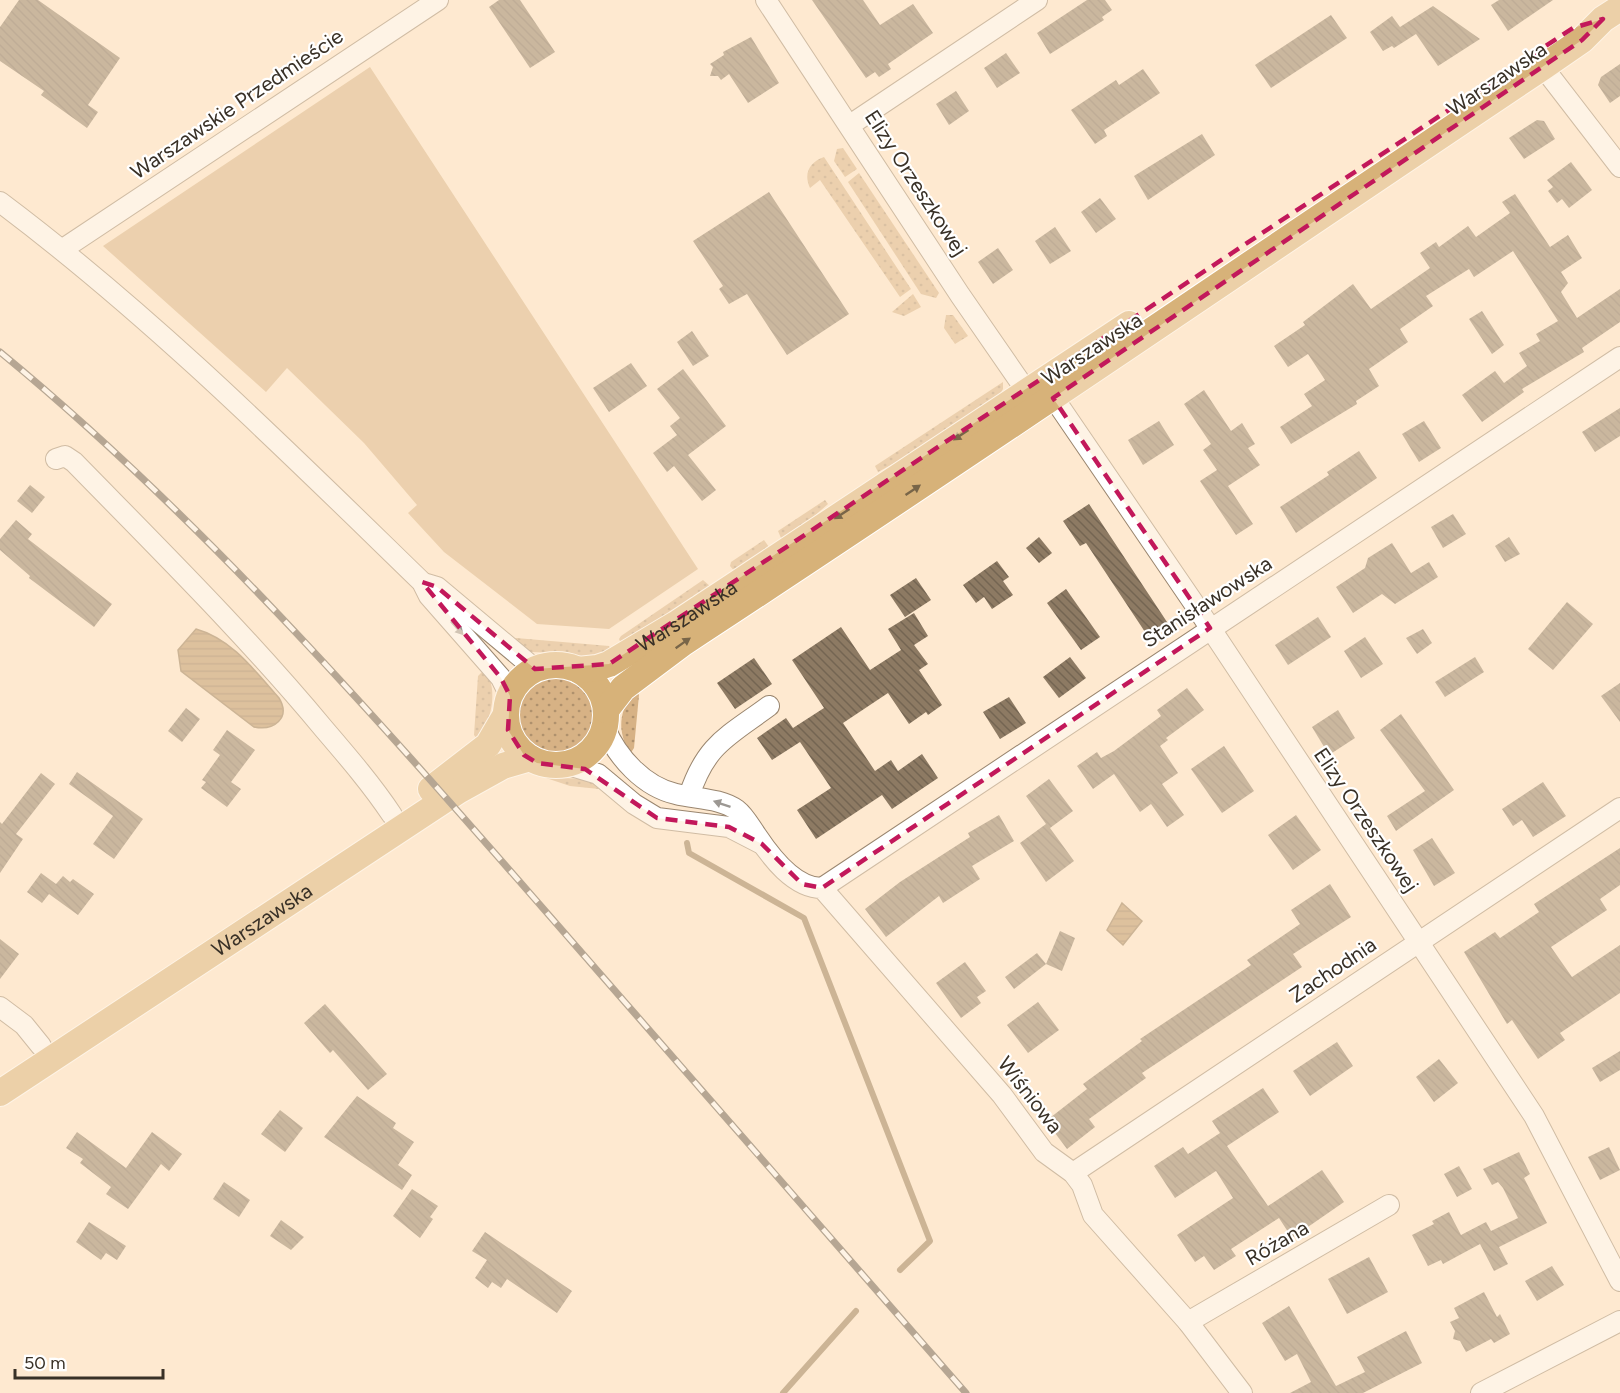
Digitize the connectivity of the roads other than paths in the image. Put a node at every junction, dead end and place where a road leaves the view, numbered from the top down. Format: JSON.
{"nodes":[{"id":1,"x":438,"y":0,"type":"edge"},
{"id":2,"x":766,"y":0,"type":"edge"},
{"id":3,"x":1037,"y":0,"type":"edge"},
{"id":4,"x":1611,"y":14,"type":"edge"},
{"id":5,"x":1543,"y":67,"type":"junction"},
{"id":6,"x":850,"y":125,"type":"junction"},
{"id":7,"x":1620,"y":167,"type":"edge"},
{"id":8,"x":0,"y":202,"type":"edge"},
{"id":9,"x":63,"y":249,"type":"junction"},
{"id":10,"x":1620,"y":357,"type":"edge"},
{"id":11,"x":1019,"y":397,"type":"junction"},
{"id":12,"x":1053,"y":397,"type":"junction"},
{"id":13,"x":56,"y":459,"type":"dead end"},
{"id":14,"x":422,"y":582,"type":"junction"},
{"id":15,"x":1210,"y":628,"type":"junction"},
{"id":16,"x":535,"y":669,"type":"junction"},
{"id":17,"x":578,"y":670,"type":"junction"},
{"id":18,"x":508,"y":706,"type":"junction"},
{"id":19,"x":769,"y":706,"type":"dead end"},
{"id":20,"x":605,"y":719,"type":"junction"},
{"id":21,"x":530,"y":758,"type":"junction"},
{"id":22,"x":568,"y":765,"type":"junction"},
{"id":23,"x":689,"y":796,"type":"junction"},
{"id":24,"x":1620,"y":808,"type":"edge"},
{"id":25,"x":392,"y":815,"type":"junction"},
{"id":26,"x":762,"y":844,"type":"junction"},
{"id":27,"x":822,"y":888,"type":"junction"},
{"id":28,"x":1418,"y":944,"type":"junction"},
{"id":29,"x":0,"y":1007,"type":"edge"},
{"id":30,"x":41,"y":1046,"type":"junction"},
{"id":31,"x":0,"y":1073,"type":"edge"},
{"id":32,"x":0,"y":1093,"type":"edge"},
{"id":33,"x":1073,"y":1173,"type":"junction"},
{"id":34,"x":1389,"y":1205,"type":"dead end"},
{"id":35,"x":1620,"y":1281,"type":"edge"},
{"id":36,"x":1620,"y":1321,"type":"edge"},
{"id":37,"x":1188,"y":1322,"type":"junction"},
{"id":38,"x":1242,"y":1393,"type":"edge"},
{"id":39,"x":1481,"y":1393,"type":"edge"}],
"edges":[{"from":1,"to":9,"type":"street","name":"Warszawskie Przedmieście"},
{"from":2,"to":6,"type":"street","name":"Elizy Orzeszkowej"},
{"from":3,"to":6,"type":"street"},
{"from":4,"to":5,"type":"main road","name":"Warszawska"},
{"from":4,"to":11,"type":"main road","name":"Warszawska"},
{"from":5,"to":7,"type":"street"},
{"from":5,"to":12,"type":"main road","name":"Warszawska"},
{"from":6,"to":11,"type":"street","name":"Elizy Orzeszkowej"},
{"from":8,"to":9,"type":"street"},
{"from":9,"to":14,"type":"street"},
{"from":10,"to":15,"type":"street","name":"Stanisławowska"},
{"from":11,"to":12,"type":"main road"},
{"from":11,"to":17,"type":"main road","name":"Warszawska","one_way":true},
{"from":12,"to":15,"type":"street","name":"Elizy Orzeszkowej"},
{"from":20,"to":12,"type":"main road","name":"Warszawska","one_way":true},
{"from":13,"to":25,"type":"street"},
{"from":14,"to":16,"type":"street"},
{"from":14,"to":18,"type":"street","one_way":true},
{"from":15,"to":27,"type":"street","name":"Stanisławowska"},
{"from":15,"to":28,"type":"street","name":"Elizy Orzeszkowej"},
{"from":16,"to":17,"type":"main road"},
{"from":16,"to":18,"type":"main road"},
{"from":17,"to":20,"type":"main road"},
{"from":18,"to":21,"type":"main road"},
{"from":18,"to":25,"type":"main road","name":"Warszawska"},
{"from":19,"to":23,"type":"street"},
{"from":20,"to":22,"type":"main road"},
{"from":20,"to":23,"type":"street","name":"Wiśniowa"},
{"from":21,"to":22,"type":"main road"},
{"from":21,"to":32,"type":"main road","name":"Warszawska"},
{"from":22,"to":26,"type":"street","name":"Wiśniowa"},
{"from":26,"to":23,"type":"street","name":"Wiśniowa","one_way":true},
{"from":24,"to":28,"type":"street","name":"Zachodnia"},
{"from":25,"to":30,"type":"main road","name":"Warszawska"},
{"from":26,"to":27,"type":"street","name":"Wiśniowa"},
{"from":27,"to":33,"type":"street","name":"Wiśniowa"},
{"from":28,"to":33,"type":"street","name":"Zachodnia"},
{"from":28,"to":35,"type":"street","name":"Elizy Orzeszkowej"},
{"from":29,"to":30,"type":"street"},
{"from":30,"to":31,"type":"main road","name":"Warszawska"},
{"from":33,"to":37,"type":"street","name":"Wiśniowa"},
{"from":34,"to":37,"type":"street","name":"Różana"},
{"from":36,"to":39,"type":"street"},
{"from":37,"to":38,"type":"street","name":"Wiśniowa"}]}
